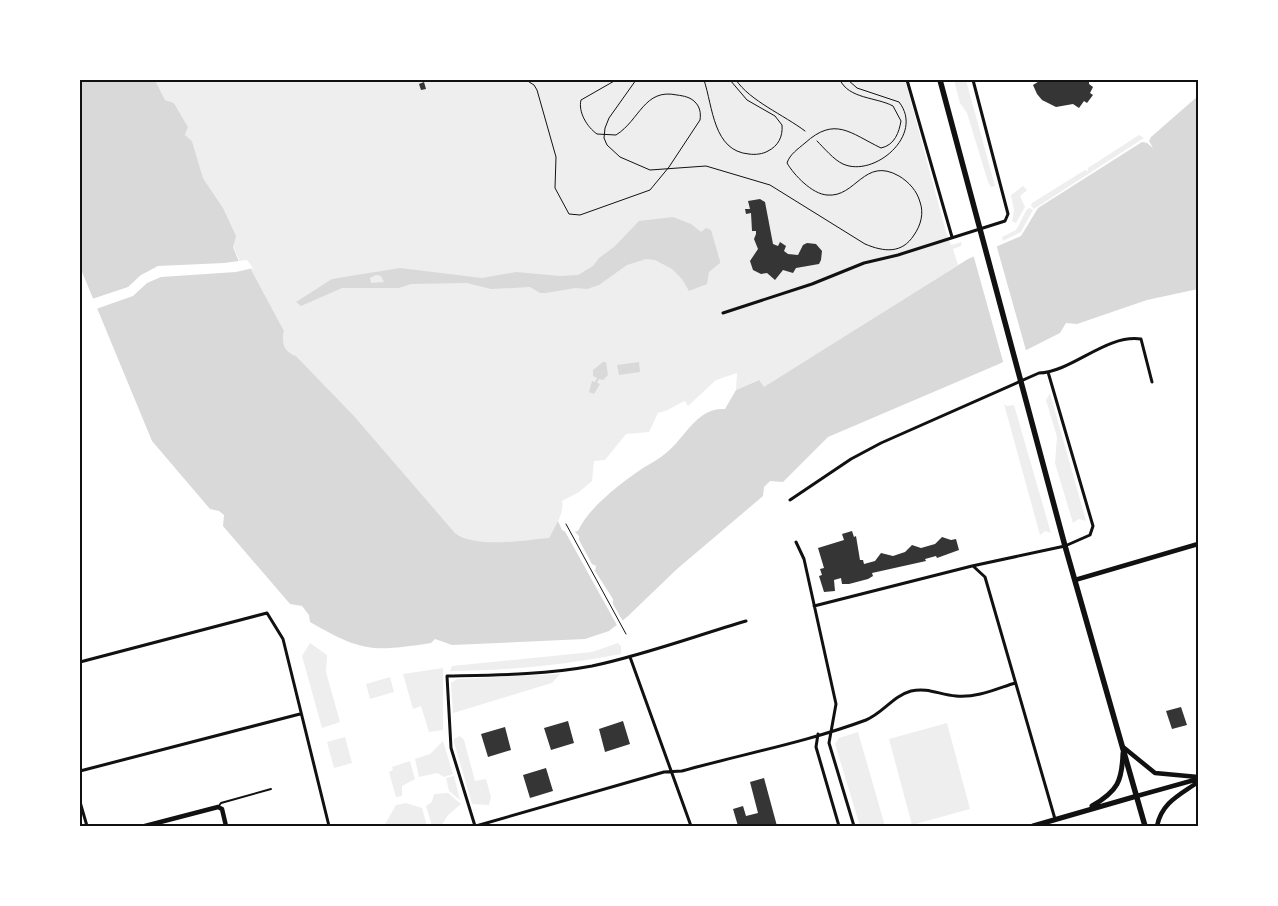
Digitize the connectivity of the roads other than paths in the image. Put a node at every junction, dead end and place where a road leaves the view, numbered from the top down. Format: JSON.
{"nodes":[{"id":1,"x":907,"y":80,"type":"edge"},
{"id":2,"x":940,"y":80,"type":"edge"},
{"id":3,"x":973,"y":80,"type":"edge"},
{"id":4,"x":952,"y":237,"type":"junction"},
{"id":5,"x":723,"y":313,"type":"dead end"},
{"id":6,"x":1048,"y":372,"type":"junction"},
{"id":7,"x":1152,"y":382,"type":"dead end"},
{"id":8,"x":790,"y":500,"type":"dead end"},
{"id":9,"x":796,"y":542,"type":"dead end"},
{"id":10,"x":1198,"y":544,"type":"edge"},
{"id":11,"x":1065,"y":546,"type":"junction"},
{"id":12,"x":972,"y":566,"type":"junction"},
{"id":13,"x":1075,"y":580,"type":"junction"},
{"id":14,"x":814,"y":606,"type":"junction"},
{"id":15,"x":746,"y":621,"type":"dead end"},
{"id":16,"x":630,"y":657,"type":"junction"},
{"id":17,"x":80,"y":662,"type":"edge"},
{"id":18,"x":1015,"y":683,"type":"junction"},
{"id":19,"x":300,"y":714,"type":"junction"},
{"id":20,"x":831,"y":731,"type":"junction"},
{"id":21,"x":818,"y":734,"type":"junction"},
{"id":22,"x":1123,"y":748,"type":"junction"},
{"id":23,"x":81,"y":772,"type":"edge"},
{"id":24,"x":672,"y":772,"type":"junction"},
{"id":25,"x":1198,"y":779,"type":"edge"},
{"id":26,"x":271,"y":789,"type":"dead end"},
{"id":27,"x":1136,"y":796,"type":"junction"},
{"id":28,"x":80,"y":802,"type":"edge"},
{"id":29,"x":218,"y":807,"type":"junction"},
{"id":30,"x":1086,"y":810,"type":"junction"},
{"id":31,"x":1055,"y":819,"type":"junction"},
{"id":32,"x":87,"y":826,"type":"edge"},
{"id":33,"x":146,"y":826,"type":"edge"},
{"id":34,"x":226,"y":826,"type":"edge"},
{"id":35,"x":329,"y":826,"type":"edge"},
{"id":36,"x":476,"y":826,"type":"edge"},
{"id":37,"x":691,"y":826,"type":"edge"},
{"id":38,"x":839,"y":826,"type":"edge"},
{"id":39,"x":854,"y":826,"type":"edge"},
{"id":40,"x":1033,"y":826,"type":"edge"},
{"id":41,"x":1145,"y":826,"type":"edge"},
{"id":42,"x":1157,"y":826,"type":"edge"}],
"edges":[{"from":1,"to":4,"type":"street"},
{"from":2,"to":11,"type":"main road"},
{"from":3,"to":4,"type":"street"},
{"from":4,"to":5,"type":"street"},
{"from":6,"to":7,"type":"street"},
{"from":6,"to":8,"type":"street"},
{"from":6,"to":11,"type":"street"},
{"from":9,"to":14,"type":"street"},
{"from":10,"to":13,"type":"street"},
{"from":11,"to":12,"type":"street"},
{"from":11,"to":13,"type":"main road"},
{"from":12,"to":14,"type":"street"},
{"from":12,"to":18,"type":"street"},
{"from":13,"to":22,"type":"main road"},
{"from":14,"to":20,"type":"street"},
{"from":15,"to":16,"type":"street"},
{"from":16,"to":24,"type":"street"},
{"from":16,"to":36,"type":"street"},
{"from":17,"to":19,"type":"street"},
{"from":18,"to":20,"type":"street"},
{"from":18,"to":31,"type":"street"},
{"from":19,"to":23,"type":"street"},
{"from":19,"to":35,"type":"street"},
{"from":20,"to":21,"type":"street"},
{"from":20,"to":39,"type":"street"},
{"from":21,"to":24,"type":"street"},
{"from":21,"to":38,"type":"street"},
{"from":22,"to":25,"type":"street"},
{"from":22,"to":27,"type":"main road"},
{"from":22,"to":30,"type":"main road"},
{"from":24,"to":36,"type":"street"},
{"from":24,"to":37,"type":"street"},
{"from":25,"to":27,"type":"street"},
{"from":25,"to":42,"type":"street"},
{"from":26,"to":29,"type":"lane"},
{"from":27,"to":30,"type":"main road"},
{"from":27,"to":41,"type":"main road"},
{"from":28,"to":32,"type":"street"},
{"from":29,"to":33,"type":"street"},
{"from":29,"to":34,"type":"street"},
{"from":30,"to":31,"type":"main road"},
{"from":31,"to":40,"type":"main road"}]}
